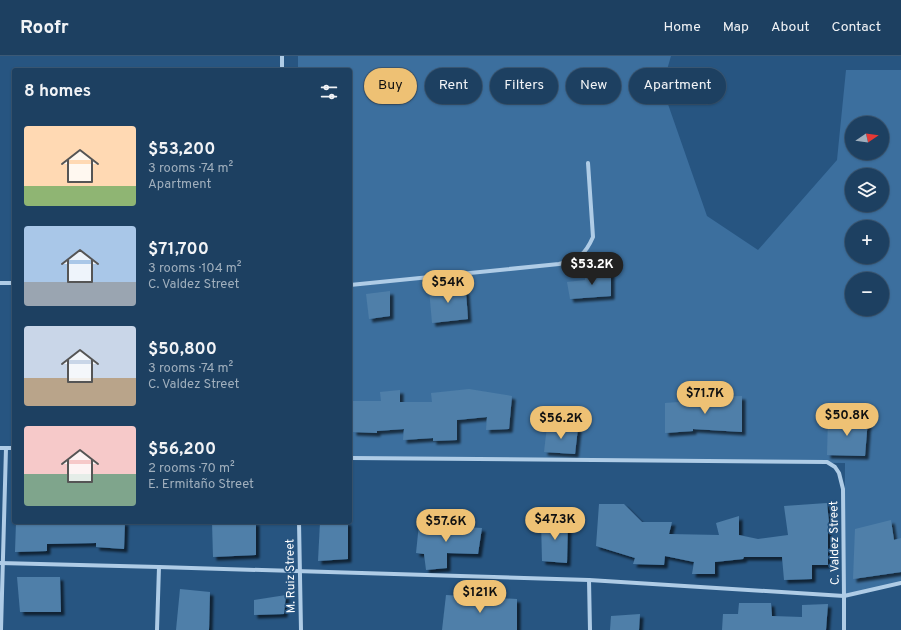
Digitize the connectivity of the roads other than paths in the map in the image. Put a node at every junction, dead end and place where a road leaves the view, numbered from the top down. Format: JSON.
{"nodes":[{"id":1,"x":282,"y":56,"type":"edge"},
{"id":2,"x":282,"y":68,"type":"edge"},
{"id":3,"x":588,"y":163,"type":"dead end"},
{"id":4,"x":0,"y":283,"type":"edge"},
{"id":5,"x":12,"y":283,"type":"edge"},
{"id":6,"x":352,"y":285,"type":"edge"},
{"id":7,"x":0,"y":448,"type":"edge"},
{"id":8,"x":6,"y":448,"type":"junction"},
{"id":9,"x":12,"y":448,"type":"edge"},
{"id":10,"x":352,"y":458,"type":"edge"},
{"id":11,"x":299,"y":524,"type":"edge"},
{"id":12,"x":1,"y":563,"type":"edge"},
{"id":13,"x":159,"y":567,"type":"junction"},
{"id":14,"x":300,"y":571,"type":"junction"},
{"id":15,"x":588,"y":580,"type":"junction"},
{"id":16,"x":901,"y":583,"type":"edge"},
{"id":17,"x":844,"y":596,"type":"junction"},
{"id":18,"x":1,"y":630,"type":"edge"},
{"id":19,"x":156,"y":630,"type":"edge"},
{"id":20,"x":301,"y":630,"type":"edge"},
{"id":21,"x":590,"y":630,"type":"edge"},
{"id":22,"x":844,"y":630,"type":"edge"}],
"edges":[{"from":1,"to":2,"type":"street"},
{"from":3,"to":6,"type":"street"},
{"from":4,"to":5,"type":"street"},
{"from":7,"to":8,"type":"street"},
{"from":8,"to":9,"type":"street"},
{"from":8,"to":12,"type":"street"},
{"from":10,"to":17,"type":"street","name":"C. Valdez Street"},
{"from":11,"to":14,"type":"street","name":"M. Ruiz Street"},
{"from":12,"to":13,"type":"street"},
{"from":12,"to":18,"type":"street"},
{"from":13,"to":14,"type":"street"},
{"from":13,"to":19,"type":"street"},
{"from":14,"to":15,"type":"street"},
{"from":14,"to":20,"type":"street","name":"M. Ruiz Street"},
{"from":15,"to":17,"type":"street"},
{"from":15,"to":21,"type":"street"},
{"from":16,"to":17,"type":"street"},
{"from":17,"to":22,"type":"street","name":"C. Valdez Street"}]}
